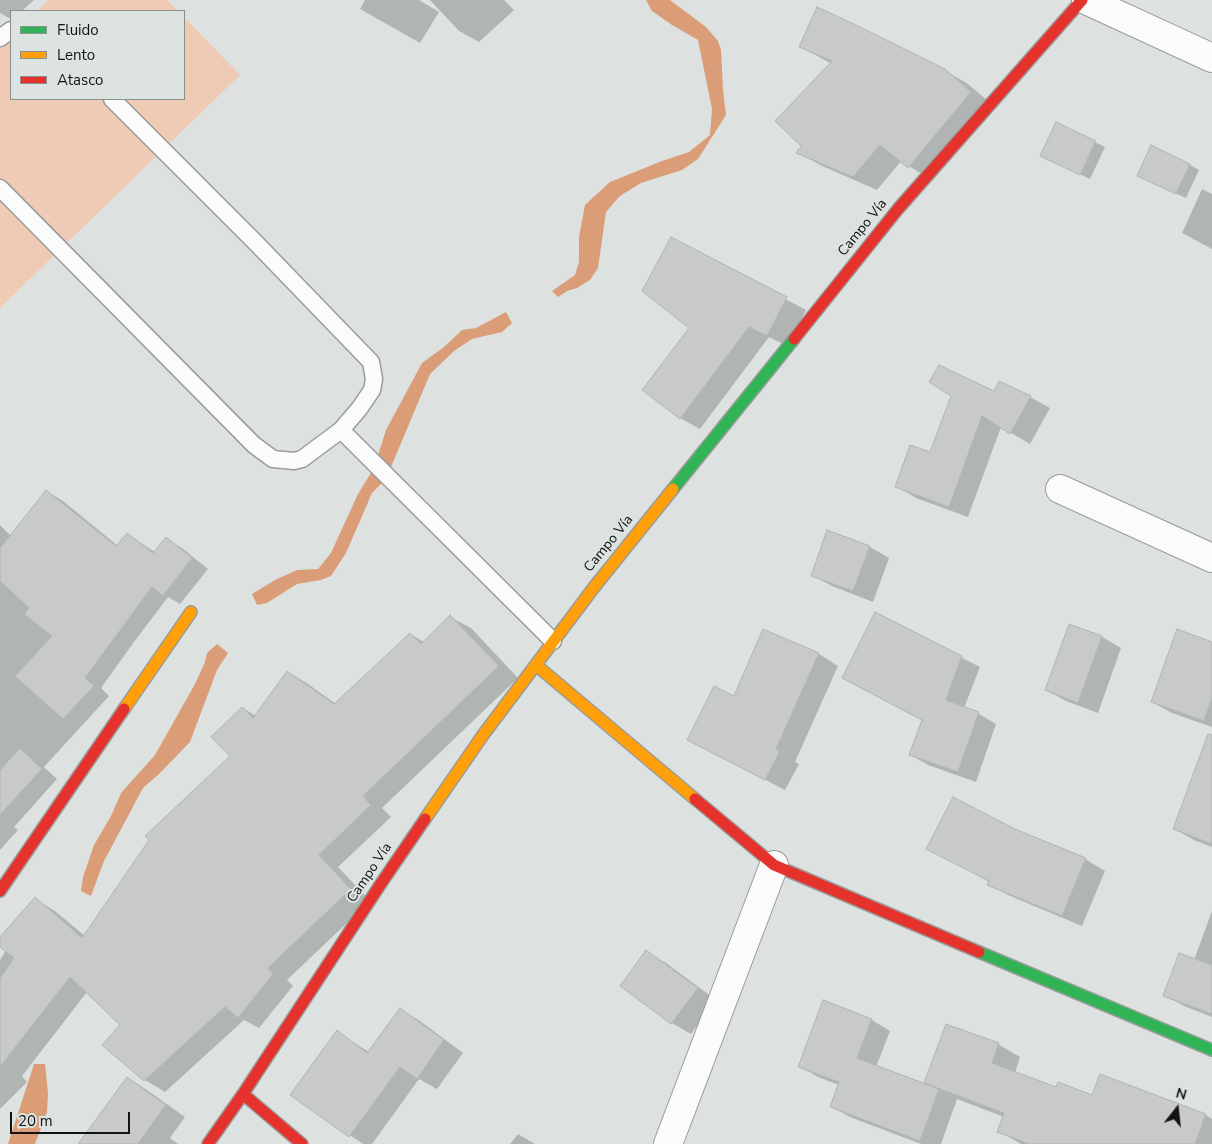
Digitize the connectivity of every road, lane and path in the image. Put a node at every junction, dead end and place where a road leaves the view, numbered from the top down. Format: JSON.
{"nodes":[{"id":1,"x":1084,"y":0,"type":"edge"},
{"id":2,"x":1212,"y":58,"type":"edge"},
{"id":3,"x":113,"y":100,"type":"edge"},
{"id":4,"x":0,"y":188,"type":"edge"},
{"id":5,"x":341,"y":430,"type":"junction"},
{"id":6,"x":1060,"y":490,"type":"dead end"},
{"id":7,"x":1212,"y":558,"type":"edge"},
{"id":8,"x":191,"y":612,"type":"dead end"},
{"id":9,"x":553,"y":641,"type":"junction"},
{"id":10,"x":536,"y":665,"type":"junction"},
{"id":11,"x":774,"y":865,"type":"junction"},
{"id":12,"x":0,"y":890,"type":"edge"},
{"id":13,"x":1212,"y":1050,"type":"edge"},
{"id":14,"x":243,"y":1094,"type":"junction"},
{"id":15,"x":208,"y":1144,"type":"edge"},
{"id":16,"x":302,"y":1144,"type":"edge"},
{"id":17,"x":668,"y":1144,"type":"edge"}],
"edges":[{"from":1,"to":2,"type":"street"},
{"from":1,"to":9,"type":"street","name":"Campo Vía"},
{"from":3,"to":5,"type":"lane"},
{"from":4,"to":5,"type":"lane"},
{"from":5,"to":9,"type":"lane"},
{"from":6,"to":7,"type":"street"},
{"from":8,"to":12,"type":"street"},
{"from":9,"to":10,"type":"street","name":"Campo Vía"},
{"from":10,"to":11,"type":"street"},
{"from":10,"to":14,"type":"street","name":"Campo Vía"},
{"from":11,"to":13,"type":"street"},
{"from":11,"to":17,"type":"street"},
{"from":14,"to":15,"type":"street","name":"Campo Vía"},
{"from":14,"to":16,"type":"street"}]}
